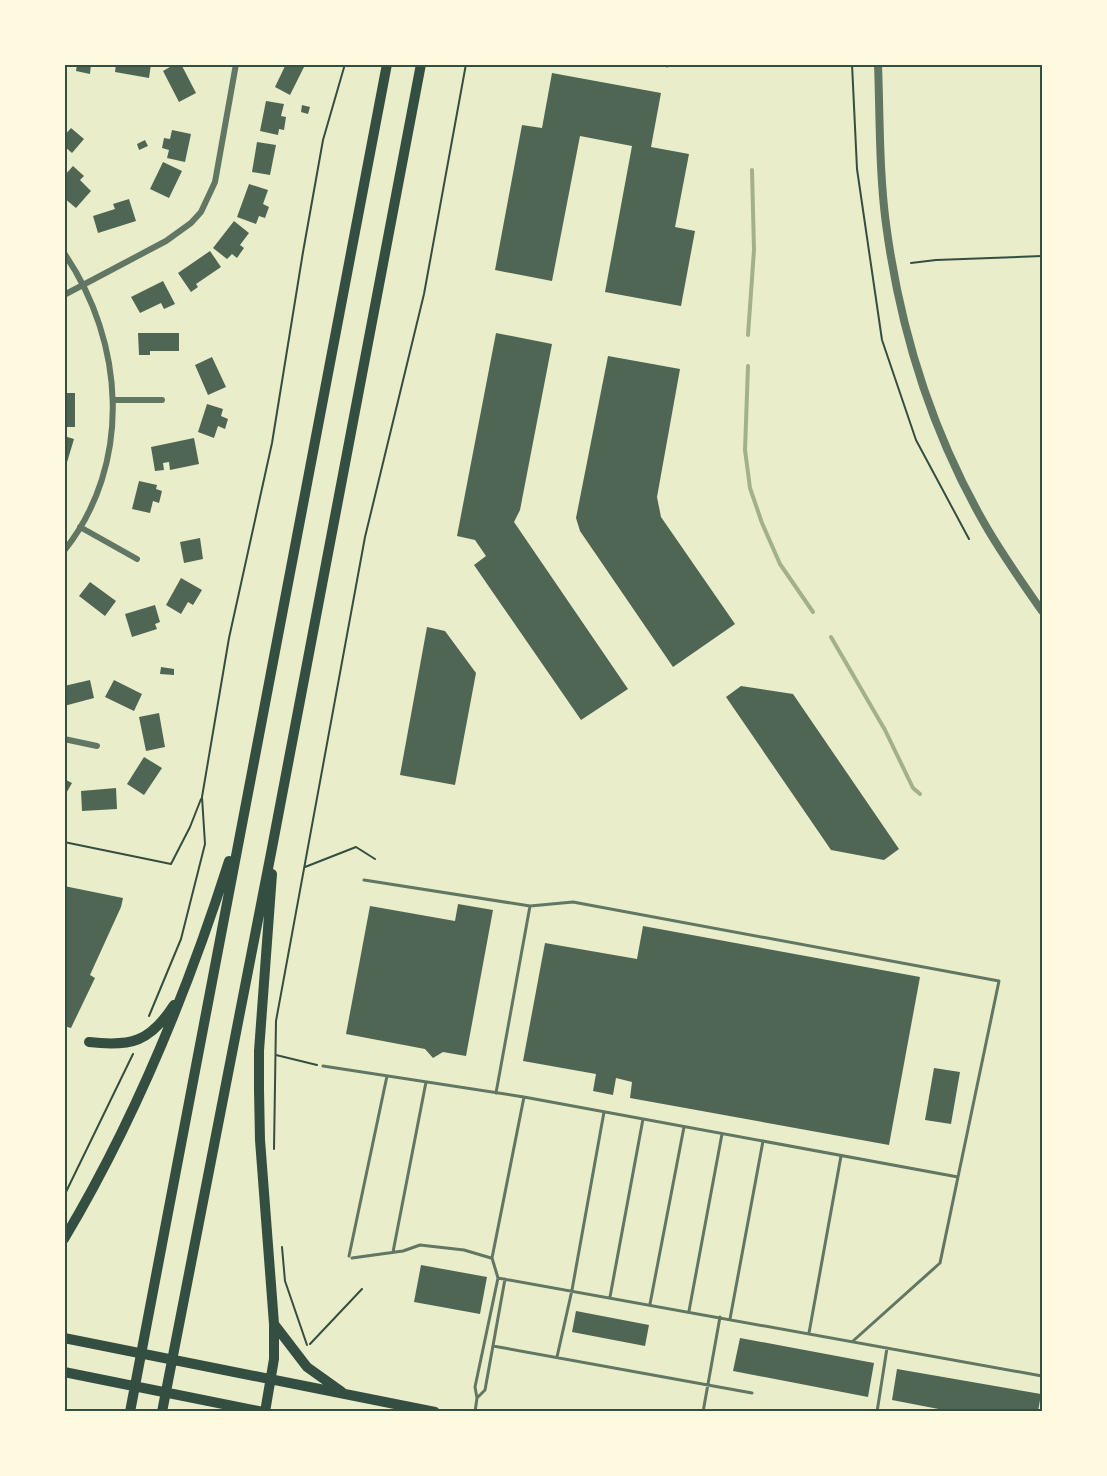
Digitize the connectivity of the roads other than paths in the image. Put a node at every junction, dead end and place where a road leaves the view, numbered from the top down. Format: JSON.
{"nodes":[{"id":1,"x":236,"y":64,"type":"edge"},
{"id":2,"x":387,"y":64,"type":"edge"},
{"id":3,"x":421,"y":64,"type":"edge"},
{"id":4,"x":878,"y":64,"type":"edge"},
{"id":5,"x":64,"y":253,"type":"edge"},
{"id":6,"x":84,"y":285,"type":"junction"},
{"id":7,"x":64,"y":295,"type":"edge"},
{"id":8,"x":113,"y":400,"type":"junction"},
{"id":9,"x":162,"y":400,"type":"dead end"},
{"id":10,"x":81,"y":527,"type":"junction"},
{"id":11,"x":64,"y":551,"type":"edge"},
{"id":12,"x":138,"y":559,"type":"dead end"},
{"id":13,"x":1042,"y":611,"type":"edge"},
{"id":14,"x":64,"y":739,"type":"edge"},
{"id":15,"x":98,"y":746,"type":"dead end"},
{"id":16,"x":242,"y":818,"type":"junction"},
{"id":17,"x":272,"y":848,"type":"junction"},
{"id":18,"x":364,"y":880,"type":"dead end"},
{"id":19,"x":531,"y":906,"type":"junction"},
{"id":20,"x":184,"y":989,"type":"junction"},
{"id":21,"x":89,"y":1042,"type":"dead end"},
{"id":22,"x":322,"y":1066,"type":"road end"},
{"id":23,"x":387,"y":1076,"type":"junction"},
{"id":24,"x":426,"y":1082,"type":"junction"},
{"id":25,"x":496,"y":1093,"type":"junction"},
{"id":26,"x":524,"y":1097,"type":"junction"},
{"id":27,"x":604,"y":1112,"type":"junction"},
{"id":28,"x":643,"y":1119,"type":"junction"},
{"id":29,"x":684,"y":1127,"type":"junction"},
{"id":30,"x":722,"y":1134,"type":"junction"},
{"id":31,"x":763,"y":1141,"type":"junction"},
{"id":32,"x":842,"y":1156,"type":"junction"},
{"id":33,"x":958,"y":1177,"type":"junction"},
{"id":34,"x":64,"y":1239,"type":"edge"},
{"id":35,"x":393,"y":1252,"type":"junction"},
{"id":36,"x":492,"y":1258,"type":"junction"},
{"id":37,"x":498,"y":1278,"type":"junction"},
{"id":38,"x":505,"y":1279,"type":"junction"},
{"id":39,"x":572,"y":1290,"type":"junction"},
{"id":40,"x":610,"y":1297,"type":"junction"},
{"id":41,"x":651,"y":1304,"type":"junction"},
{"id":42,"x":689,"y":1311,"type":"junction"},
{"id":43,"x":720,"y":1317,"type":"junction"},
{"id":44,"x":730,"y":1319,"type":"junction"},
{"id":45,"x":274,"y":1324,"type":"junction"},
{"id":46,"x":809,"y":1333,"type":"junction"},
{"id":47,"x":64,"y":1338,"type":"edge"},
{"id":48,"x":853,"y":1341,"type":"junction"},
{"id":49,"x":493,"y":1346,"type":"junction"},
{"id":50,"x":887,"y":1348,"type":"junction"},
{"id":51,"x":557,"y":1357,"type":"junction"},
{"id":52,"x":64,"y":1372,"type":"edge"},
{"id":53,"x":1042,"y":1376,"type":"edge"},
{"id":54,"x":272,"y":1379,"type":"junction"},
{"id":55,"x":708,"y":1384,"type":"junction"},
{"id":56,"x":342,"y":1392,"type":"junction"},
{"id":57,"x":752,"y":1393,"type":"dead end"},
{"id":58,"x":477,"y":1398,"type":"junction"},
{"id":59,"x":130,"y":1412,"type":"edge"},
{"id":60,"x":162,"y":1412,"type":"edge"},
{"id":61,"x":264,"y":1412,"type":"edge"},
{"id":62,"x":435,"y":1412,"type":"edge"},
{"id":63,"x":475,"y":1412,"type":"edge"},
{"id":64,"x":703,"y":1412,"type":"edge"},
{"id":65,"x":877,"y":1412,"type":"edge"}],
"edges":[{"from":1,"to":6,"type":"street"},
{"from":2,"to":16,"type":"highway"},
{"from":3,"to":17,"type":"highway"},
{"from":4,"to":13,"type":"street"},
{"from":5,"to":6,"type":"street"},
{"from":6,"to":7,"type":"street"},
{"from":6,"to":8,"type":"street"},
{"from":8,"to":9,"type":"street"},
{"from":8,"to":10,"type":"street"},
{"from":10,"to":11,"type":"street"},
{"from":10,"to":12,"type":"street"},
{"from":14,"to":15,"type":"street"},
{"from":16,"to":20,"type":"highway"},
{"from":16,"to":59,"type":"highway"},
{"from":17,"to":45,"type":"highway"},
{"from":17,"to":60,"type":"highway"},
{"from":18,"to":19,"type":"lane"},
{"from":19,"to":25,"type":"lane"},
{"from":19,"to":33,"type":"lane"},
{"from":20,"to":21,"type":"highway"},
{"from":20,"to":34,"type":"highway"},
{"from":22,"to":23,"type":"lane"},
{"from":23,"to":24,"type":"lane"},
{"from":23,"to":35,"type":"lane"},
{"from":24,"to":25,"type":"lane"},
{"from":24,"to":35,"type":"lane"},
{"from":25,"to":26,"type":"lane"},
{"from":26,"to":27,"type":"lane"},
{"from":26,"to":36,"type":"lane"},
{"from":27,"to":28,"type":"lane"},
{"from":27,"to":39,"type":"lane"},
{"from":28,"to":29,"type":"lane"},
{"from":28,"to":40,"type":"lane"},
{"from":29,"to":30,"type":"lane"},
{"from":29,"to":41,"type":"lane"},
{"from":30,"to":31,"type":"lane"},
{"from":30,"to":42,"type":"lane"},
{"from":31,"to":32,"type":"lane"},
{"from":31,"to":44,"type":"lane"},
{"from":32,"to":33,"type":"lane"},
{"from":32,"to":46,"type":"lane"},
{"from":33,"to":48,"type":"lane"},
{"from":35,"to":36,"type":"lane"},
{"from":36,"to":37,"type":"lane"},
{"from":37,"to":38,"type":"lane"},
{"from":37,"to":58,"type":"lane"},
{"from":38,"to":39,"type":"lane"},
{"from":38,"to":49,"type":"lane"},
{"from":39,"to":40,"type":"lane"},
{"from":39,"to":51,"type":"lane"},
{"from":40,"to":41,"type":"lane"},
{"from":41,"to":42,"type":"lane"},
{"from":42,"to":43,"type":"lane"},
{"from":43,"to":44,"type":"lane"},
{"from":43,"to":55,"type":"lane"},
{"from":44,"to":46,"type":"lane"},
{"from":45,"to":54,"type":"highway"},
{"from":45,"to":56,"type":"highway"},
{"from":46,"to":48,"type":"lane"},
{"from":47,"to":54,"type":"highway"},
{"from":48,"to":50,"type":"lane"},
{"from":49,"to":51,"type":"lane"},
{"from":49,"to":58,"type":"lane"},
{"from":50,"to":53,"type":"lane"},
{"from":50,"to":65,"type":"lane"},
{"from":51,"to":55,"type":"lane"},
{"from":52,"to":61,"type":"highway"},
{"from":54,"to":56,"type":"highway"},
{"from":54,"to":61,"type":"highway"},
{"from":55,"to":57,"type":"lane"},
{"from":55,"to":64,"type":"lane"},
{"from":56,"to":62,"type":"highway"},
{"from":58,"to":63,"type":"lane"}]}
